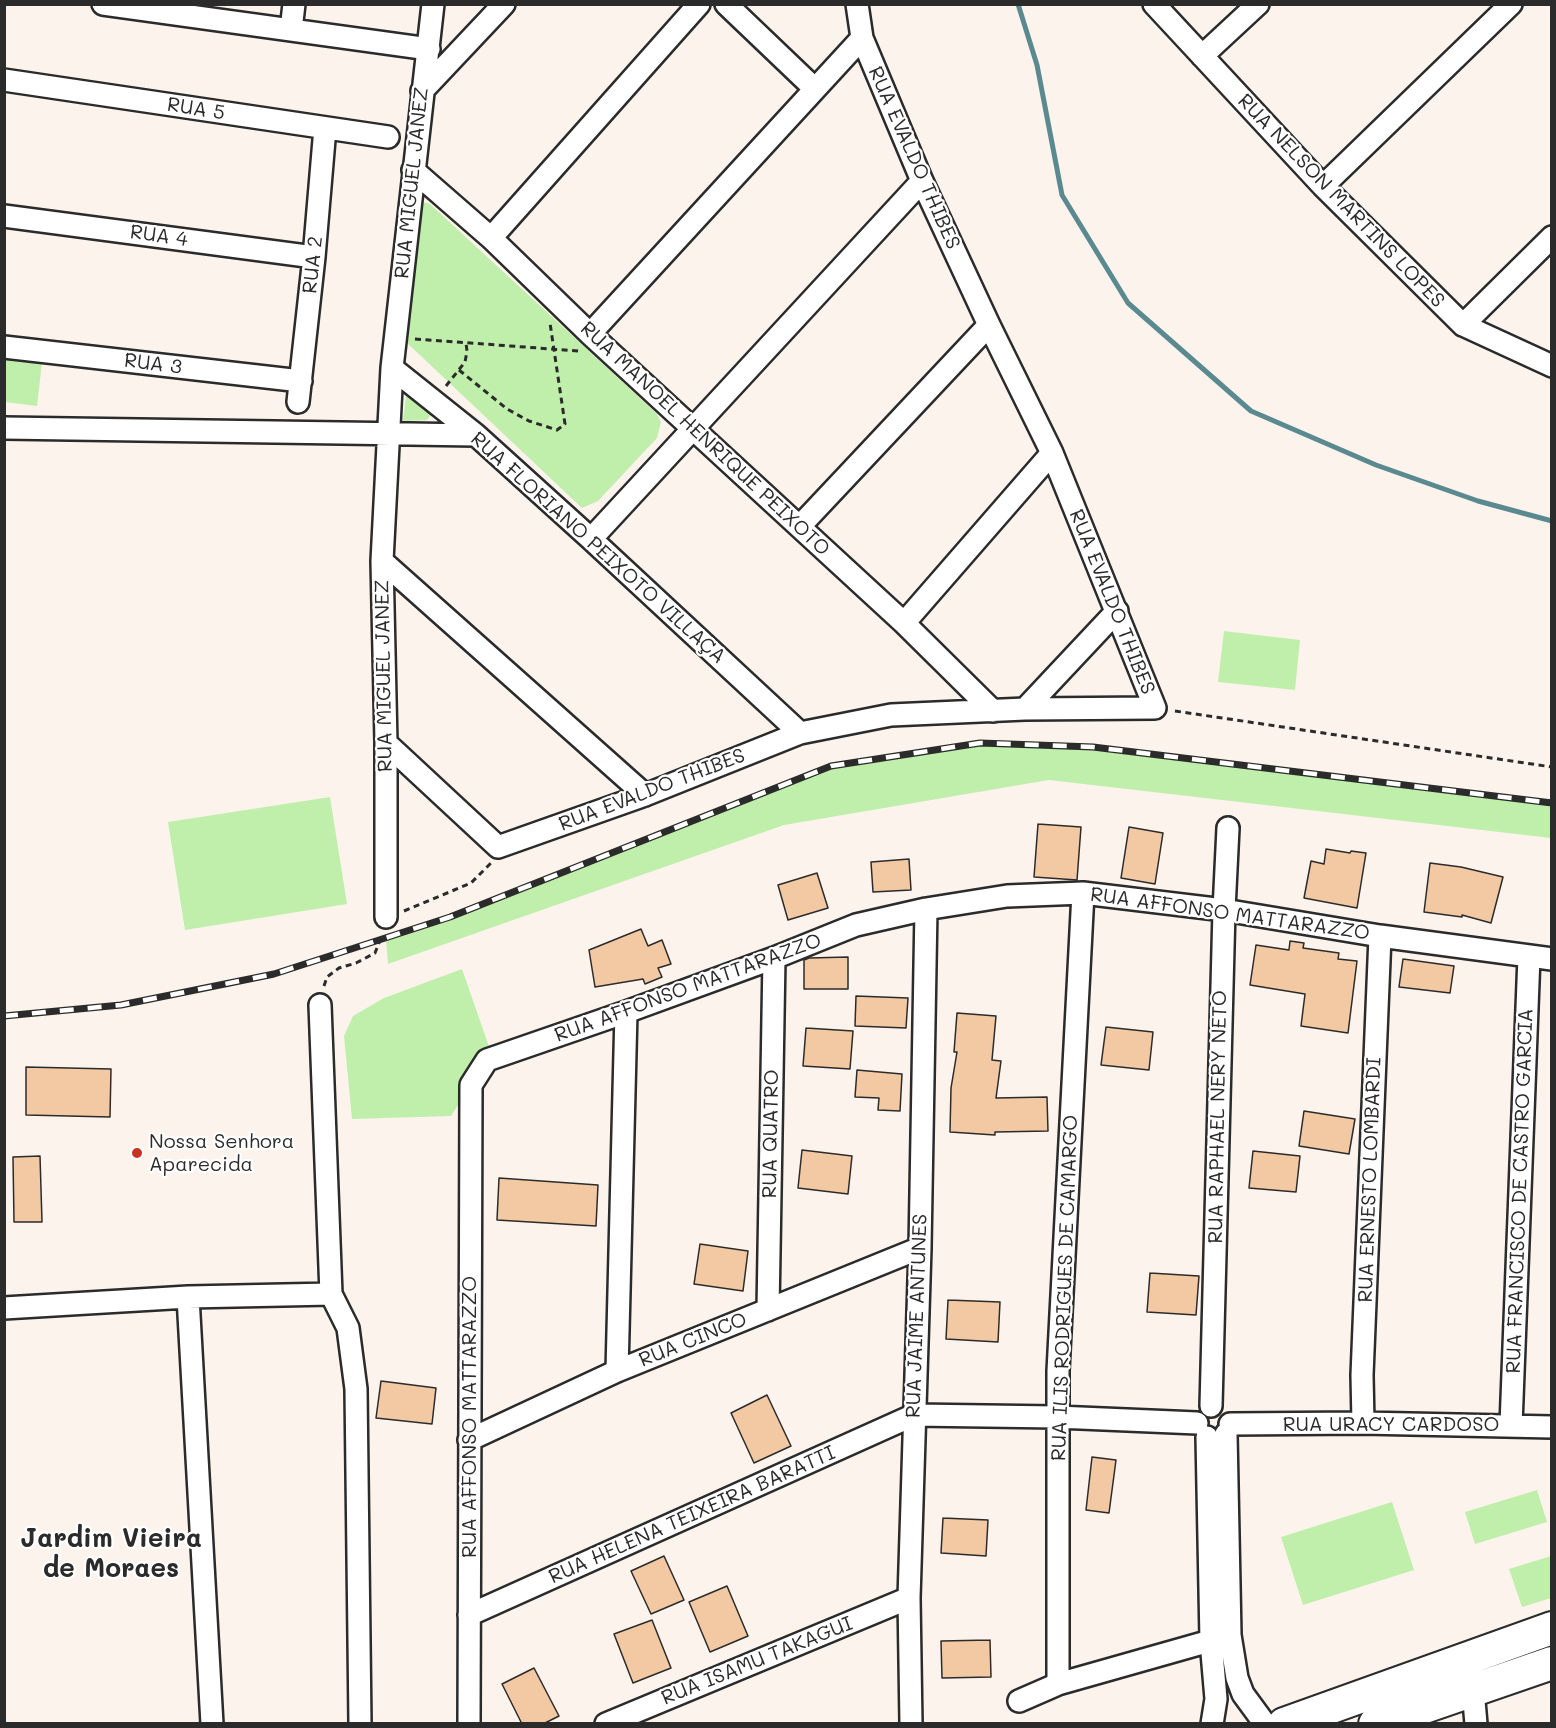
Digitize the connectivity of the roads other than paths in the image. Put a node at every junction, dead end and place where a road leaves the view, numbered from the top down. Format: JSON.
{"nodes":[{"id":1,"x":103,"y":4,"type":"edge"},
{"id":2,"x":294,"y":4,"type":"edge"},
{"id":3,"x":433,"y":4,"type":"edge"},
{"id":4,"x":504,"y":4,"type":"edge"},
{"id":5,"x":699,"y":4,"type":"edge"},
{"id":6,"x":726,"y":4,"type":"edge"},
{"id":7,"x":857,"y":4,"type":"edge"},
{"id":8,"x":1154,"y":4,"type":"edge"},
{"id":9,"x":1258,"y":4,"type":"edge"},
{"id":10,"x":1511,"y":4,"type":"edge"},
{"id":11,"x":157,"y":8,"type":"edge"},
{"id":12,"x":291,"y":30,"type":"junction"},
{"id":13,"x":862,"y":38,"type":"junction"},
{"id":14,"x":429,"y":49,"type":"junction"},
{"id":15,"x":1202,"y":56,"type":"junction"},
{"id":16,"x":4,"y":80,"type":"edge"},
{"id":17,"x":815,"y":88,"type":"junction"},
{"id":18,"x":422,"y":91,"type":"junction"},
{"id":19,"x":325,"y":128,"type":"junction"},
{"id":20,"x":388,"y":137,"type":"dead end"},
{"id":21,"x":414,"y":170,"type":"junction"},
{"id":22,"x":922,"y":181,"type":"junction"},
{"id":23,"x":1323,"y":186,"type":"junction"},
{"id":24,"x":4,"y":216,"type":"edge"},
{"id":25,"x":1551,"y":237,"type":"edge"},
{"id":26,"x":491,"y":238,"type":"junction"},
{"id":27,"x":314,"y":257,"type":"junction"},
{"id":28,"x":989,"y":325,"type":"junction"},
{"id":29,"x":1463,"y":325,"type":"junction"},
{"id":30,"x":590,"y":334,"type":"junction"},
{"id":31,"x":4,"y":347,"type":"edge"},
{"id":32,"x":1551,"y":366,"type":"edge"},
{"id":33,"x":392,"y":368,"type":"junction"},
{"id":34,"x":300,"y":392,"type":"joint"},
{"id":35,"x":4,"y":428,"type":"edge"},
{"id":36,"x":692,"y":429,"type":"junction"},
{"id":37,"x":389,"y":434,"type":"junction"},
{"id":38,"x":476,"y":435,"type":"junction"},
{"id":39,"x":1052,"y":453,"type":"junction"},
{"id":40,"x":800,"y":526,"type":"junction"},
{"id":41,"x":591,"y":539,"type":"junction"},
{"id":42,"x":382,"y":561,"type":"junction"},
{"id":43,"x":1117,"y":611,"type":"junction"},
{"id":44,"x":904,"y":622,"type":"junction"},
{"id":45,"x":1025,"y":710,"type":"junction"},
{"id":46,"x":993,"y":711,"type":"junction"},
{"id":47,"x":800,"y":733,"type":"junction"},
{"id":48,"x":386,"y":743,"type":"junction"},
{"id":49,"x":645,"y":795,"type":"junction"},
{"id":50,"x":1228,"y":828,"type":"dead end"},
{"id":51,"x":1083,"y":893,"type":"junction"},
{"id":52,"x":926,"y":909,"type":"junction"},
{"id":53,"x":1224,"y":910,"type":"junction"},
{"id":54,"x":386,"y":917,"type":"road end"},
{"id":55,"x":1380,"y":936,"type":"junction"},
{"id":56,"x":1529,"y":956,"type":"junction"},
{"id":57,"x":774,"y":958,"type":"junction"},
{"id":58,"x":1551,"y":959,"type":"edge"},
{"id":59,"x":320,"y":1005,"type":"road end"},
{"id":60,"x":626,"y":1012,"type":"junction"},
{"id":61,"x":920,"y":1248,"type":"junction"},
{"id":62,"x":331,"y":1294,"type":"junction"},
{"id":63,"x":188,"y":1297,"type":"junction"},
{"id":64,"x":4,"y":1308,"type":"edge"},
{"id":65,"x":768,"y":1310,"type":"junction"},
{"id":66,"x":617,"y":1371,"type":"junction"},
{"id":67,"x":914,"y":1415,"type":"junction"},
{"id":68,"x":1058,"y":1417,"type":"junction"},
{"id":69,"x":1363,"y":1423,"type":"junction"},
{"id":70,"x":1511,"y":1425,"type":"junction"},
{"id":71,"x":1551,"y":1427,"type":"edge"},
{"id":72,"x":1215,"y":1429,"type":"junction"},
{"id":73,"x":470,"y":1440,"type":"junction"},
{"id":74,"x":909,"y":1598,"type":"junction"},
{"id":75,"x":469,"y":1615,"type":"junction"},
{"id":76,"x":1551,"y":1628,"type":"edge"},
{"id":77,"x":1221,"y":1638,"type":"junction"},
{"id":78,"x":1470,"y":1657,"type":"junction"},
{"id":79,"x":1551,"y":1663,"type":"edge"},
{"id":80,"x":1058,"y":1684,"type":"junction"},
{"id":81,"x":1473,"y":1690,"type":"junction"},
{"id":82,"x":1019,"y":1701,"type":"dead end"},
{"id":83,"x":212,"y":1724,"type":"edge"},
{"id":84,"x":360,"y":1724,"type":"edge"},
{"id":85,"x":469,"y":1724,"type":"edge"},
{"id":86,"x":606,"y":1724,"type":"edge"},
{"id":87,"x":911,"y":1724,"type":"edge"},
{"id":88,"x":1212,"y":1724,"type":"edge"},
{"id":89,"x":1264,"y":1724,"type":"edge"},
{"id":90,"x":1284,"y":1724,"type":"edge"},
{"id":91,"x":1374,"y":1724,"type":"edge"},
{"id":92,"x":1476,"y":1724,"type":"edge"}],
"edges":[{"from":1,"to":11,"type":"street"},
{"from":2,"to":12,"type":"street"},
{"from":3,"to":14,"type":"street","name":"RUA MIGUEL JANEZ"},
{"from":4,"to":18,"type":"street"},
{"from":5,"to":26,"type":"street"},
{"from":6,"to":17,"type":"street"},
{"from":7,"to":13,"type":"street","name":"RUA EVALDO THIBES"},
{"from":8,"to":15,"type":"street","name":"RUA NELSON MARTINS LOPES"},
{"from":9,"to":15,"type":"street"},
{"from":10,"to":23,"type":"street"},
{"from":11,"to":12,"type":"street"},
{"from":12,"to":14,"type":"street"},
{"from":13,"to":17,"type":"street"},
{"from":13,"to":22,"type":"street","name":"RUA EVALDO THIBES"},
{"from":14,"to":18,"type":"street","name":"RUA MIGUEL JANEZ"},
{"from":15,"to":23,"type":"street","name":"RUA NELSON MARTINS LOPES"},
{"from":16,"to":19,"type":"street","name":"RUA 5"},
{"from":17,"to":30,"type":"street"},
{"from":18,"to":21,"type":"street","name":"RUA MIGUEL JANEZ"},
{"from":19,"to":20,"type":"street","name":"RUA 5"},
{"from":19,"to":27,"type":"street","name":"RUA 2"},
{"from":21,"to":26,"type":"street","name":"RUA MANOEL HENRIQUE PEIXOTO"},
{"from":21,"to":33,"type":"street","name":"RUA MIGUEL JANEZ"},
{"from":22,"to":28,"type":"street","name":"RUA EVALDO THIBES"},
{"from":22,"to":36,"type":"street"},
{"from":23,"to":29,"type":"street","name":"RUA NELSON MARTINS LOPES"},
{"from":24,"to":27,"type":"street","name":"RUA 4"},
{"from":25,"to":29,"type":"street"},
{"from":26,"to":30,"type":"street","name":"RUA MANOEL HENRIQUE PEIXOTO"},
{"from":27,"to":34,"type":"street","name":"RUA 2"},
{"from":28,"to":39,"type":"street","name":"RUA EVALDO THIBES"},
{"from":28,"to":40,"type":"street"},
{"from":29,"to":32,"type":"street","name":"RUA NELSON MARTINS LOPES"},
{"from":30,"to":36,"type":"street","name":"RUA MANOEL HENRIQUE PEIXOTO"},
{"from":31,"to":34,"type":"street","name":"RUA 3"},
{"from":33,"to":37,"type":"street","name":"RUA MIGUEL JANEZ"},
{"from":33,"to":38,"type":"street","name":"RUA FLORIANO PEIXOTO VILLAÇA"},
{"from":35,"to":37,"type":"street"},
{"from":36,"to":40,"type":"street","name":"RUA MANOEL HENRIQUE PEIXOTO"},
{"from":36,"to":41,"type":"street"},
{"from":37,"to":38,"type":"street"},
{"from":37,"to":42,"type":"street","name":"RUA MIGUEL JANEZ"},
{"from":38,"to":41,"type":"street","name":"RUA FLORIANO PEIXOTO VILLAÇA"},
{"from":39,"to":43,"type":"street","name":"RUA EVALDO THIBES"},
{"from":39,"to":44,"type":"street"},
{"from":40,"to":44,"type":"street","name":"RUA MANOEL HENRIQUE PEIXOTO"},
{"from":41,"to":47,"type":"street","name":"RUA FLORIANO PEIXOTO VILLAÇA"},
{"from":42,"to":48,"type":"street","name":"RUA MIGUEL JANEZ"},
{"from":42,"to":49,"type":"street"},
{"from":43,"to":45,"type":"street"},
{"from":43,"to":45,"type":"street","name":"RUA EVALDO THIBES"},
{"from":44,"to":46,"type":"street","name":"RUA MANOEL HENRIQUE PEIXOTO"},
{"from":45,"to":46,"type":"street","name":"RUA EVALDO THIBES"},
{"from":46,"to":47,"type":"street","name":"RUA EVALDO THIBES"},
{"from":47,"to":49,"type":"street","name":"RUA EVALDO THIBES"},
{"from":48,"to":49,"type":"street","name":"RUA EVALDO THIBES"},
{"from":48,"to":54,"type":"street","name":"RUA MIGUEL JANEZ"},
{"from":50,"to":53,"type":"street","name":"RUA RAPHAEL NERY NETO"},
{"from":51,"to":52,"type":"street","name":"RUA AFFONSO MATTARAZZO"},
{"from":51,"to":53,"type":"street","name":"RUA AFFONSO MATTARAZZO"},
{"from":51,"to":68,"type":"street","name":"RUA ILIS RODRIGUES DE CAMARGO"},
{"from":52,"to":57,"type":"street","name":"RUA AFFONSO MATTARAZZO"},
{"from":52,"to":61,"type":"street","name":"RUA JAIME ANTUNES"},
{"from":53,"to":55,"type":"street","name":"RUA AFFONSO MATTARAZZO"},
{"from":53,"to":72,"type":"street","name":"RUA RAPHAEL NERY NETO"},
{"from":55,"to":56,"type":"street","name":"RUA AFFONSO MATTARAZZO"},
{"from":55,"to":69,"type":"street","name":"RUA ERNESTO LOMBARDI"},
{"from":56,"to":58,"type":"street","name":"RUA AFFONSO MATTARAZZO"},
{"from":56,"to":70,"type":"street","name":"RUA FRANCISCO DE CASTRO GARCIA"},
{"from":57,"to":60,"type":"street","name":"RUA AFFONSO MATTARAZZO"},
{"from":57,"to":65,"type":"street","name":"RUA QUATRO"},
{"from":59,"to":62,"type":"street"},
{"from":60,"to":66,"type":"street"},
{"from":60,"to":73,"type":"street","name":"RUA AFFONSO MATTARAZZO"},
{"from":61,"to":65,"type":"street","name":"RUA CINCO"},
{"from":61,"to":67,"type":"street","name":"RUA JAIME ANTUNES"},
{"from":62,"to":63,"type":"street"},
{"from":62,"to":84,"type":"street"},
{"from":63,"to":64,"type":"street"},
{"from":63,"to":83,"type":"street"},
{"from":65,"to":66,"type":"street","name":"RUA CINCO"},
{"from":66,"to":73,"type":"street","name":"RUA CINCO"},
{"from":67,"to":68,"type":"street","name":"RUA URACY CARDOSO"},
{"from":67,"to":74,"type":"street","name":"RUA JAIME ANTUNES"},
{"from":67,"to":75,"type":"street","name":"RUA HELENA TEIXEIRA BARATTI"},
{"from":68,"to":72,"type":"street","name":"RUA URACY CARDOSO"},
{"from":68,"to":80,"type":"street","name":"RUA ILIS RODRIGUES DE CAMARGO"},
{"from":69,"to":70,"type":"street","name":"RUA URACY CARDOSO"},
{"from":69,"to":72,"type":"street","name":"RUA URACY CARDOSO"},
{"from":70,"to":71,"type":"street","name":"RUA URACY CARDOSO"},
{"from":72,"to":77,"type":"street"},
{"from":73,"to":75,"type":"street","name":"RUA AFFONSO MATTARAZZO"},
{"from":74,"to":86,"type":"street","name":"RUA ISAMU TAKAGUI"},
{"from":74,"to":87,"type":"street","name":"RUA JAIME ANTUNES"},
{"from":75,"to":85,"type":"street","name":"RUA AFFONSO MATTARAZZO"},
{"from":76,"to":78,"type":"main road"},
{"from":77,"to":80,"type":"street"},
{"from":77,"to":88,"type":"street"},
{"from":77,"to":89,"type":"street"},
{"from":78,"to":81,"type":"street"},
{"from":78,"to":90,"type":"main road"},
{"from":79,"to":81,"type":"main road"},
{"from":80,"to":82,"type":"street"},
{"from":81,"to":91,"type":"main road"},
{"from":81,"to":92,"type":"street"}]}
